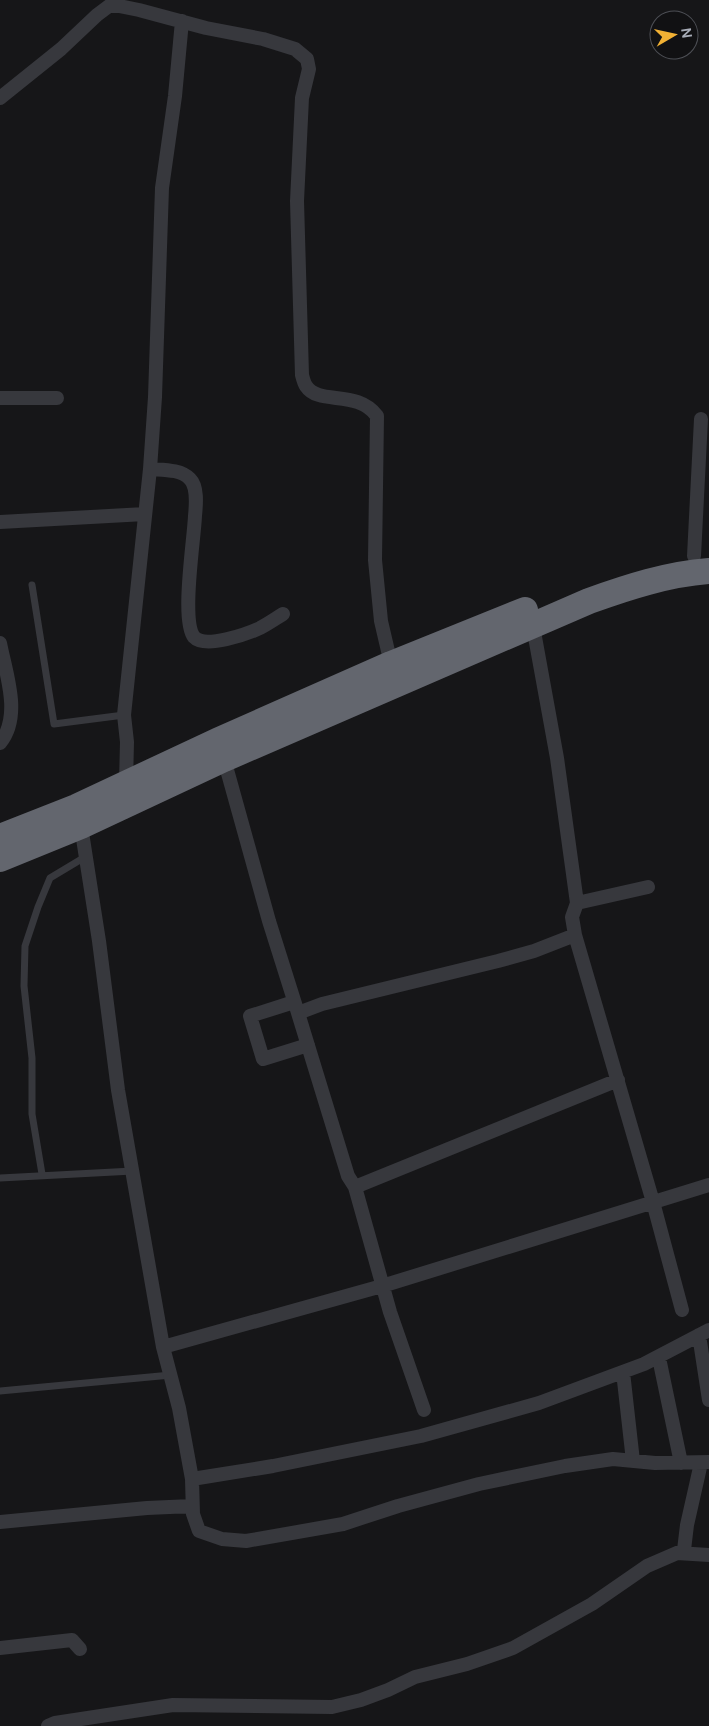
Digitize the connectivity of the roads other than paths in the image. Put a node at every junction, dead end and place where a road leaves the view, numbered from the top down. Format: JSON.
{"nodes":[{"id":1,"x":182,"y":21,"type":"junction"},
{"id":2,"x":0,"y":98,"type":"edge"},
{"id":3,"x":0,"y":398,"type":"edge"},
{"id":4,"x":57,"y":398,"type":"dead end"},
{"id":5,"x":701,"y":419,"type":"dead end"},
{"id":6,"x":150,"y":469,"type":"junction"},
{"id":7,"x":145,"y":514,"type":"junction"},
{"id":8,"x":0,"y":522,"type":"edge"},
{"id":9,"x":704,"y":561,"type":"edge"},
{"id":10,"x":32,"y":585,"type":"dead end"},
{"id":11,"x":283,"y":614,"type":"dead end"},
{"id":12,"x":533,"y":626,"type":"junction"},
{"id":13,"x":0,"y":643,"type":"edge"},
{"id":14,"x":392,"y":664,"type":"junction"},
{"id":15,"x":124,"y":715,"type":"junction"},
{"id":16,"x":0,"y":744,"type":"edge"},
{"id":17,"x":224,"y":759,"type":"junction"},
{"id":18,"x":126,"y":783,"type":"junction"},
{"id":19,"x":80,"y":826,"type":"junction"},
{"id":20,"x":0,"y":837,"type":"edge"},
{"id":21,"x":85,"y":857,"type":"junction"},
{"id":22,"x":0,"y":859,"type":"edge"},
{"id":23,"x":648,"y":887,"type":"dead end"},
{"id":24,"x":577,"y":903,"type":"junction"},
{"id":25,"x":575,"y":935,"type":"junction"},
{"id":26,"x":296,"y":1008,"type":"junction"},
{"id":27,"x":308,"y":1045,"type":"junction"},
{"id":28,"x":618,"y":1080,"type":"junction"},
{"id":29,"x":133,"y":1171,"type":"junction"},
{"id":30,"x":42,"y":1174,"type":"junction"},
{"id":31,"x":0,"y":1178,"type":"edge"},
{"id":32,"x":709,"y":1184,"type":"edge"},
{"id":33,"x":355,"y":1187,"type":"junction"},
{"id":34,"x":653,"y":1202,"type":"junction"},
{"id":35,"x":382,"y":1286,"type":"junction"},
{"id":36,"x":682,"y":1310,"type":"dead end"},
{"id":37,"x":704,"y":1333,"type":"edge"},
{"id":38,"x":163,"y":1346,"type":"junction"},
{"id":39,"x":659,"y":1358,"type":"junction"},
{"id":40,"x":623,"y":1372,"type":"junction"},
{"id":41,"x":170,"y":1375,"type":"junction"},
{"id":42,"x":0,"y":1391,"type":"edge"},
{"id":43,"x":709,"y":1400,"type":"edge"},
{"id":44,"x":424,"y":1410,"type":"dead end"},
{"id":45,"x":633,"y":1461,"type":"junction"},
{"id":46,"x":681,"y":1463,"type":"junction"},
{"id":47,"x":705,"y":1463,"type":"edge"},
{"id":48,"x":192,"y":1479,"type":"junction"},
{"id":49,"x":192,"y":1506,"type":"junction"},
{"id":50,"x":0,"y":1522,"type":"edge"},
{"id":51,"x":677,"y":1553,"type":"junction"},
{"id":52,"x":709,"y":1555,"type":"edge"},
{"id":53,"x":0,"y":1648,"type":"edge"},
{"id":54,"x":80,"y":1649,"type":"dead end"},
{"id":55,"x":48,"y":1726,"type":"edge"}],
"edges":[{"from":1,"to":2,"type":"street"},
{"from":1,"to":6,"type":"street"},
{"from":1,"to":14,"type":"street"},
{"from":3,"to":4,"type":"street"},
{"from":5,"to":9,"type":"street"},
{"from":6,"to":7,"type":"street"},
{"from":6,"to":11,"type":"street"},
{"from":7,"to":8,"type":"street"},
{"from":7,"to":15,"type":"street"},
{"from":9,"to":12,"type":"highway"},
{"from":9,"to":14,"type":"highway"},
{"from":10,"to":15,"type":"lane"},
{"from":12,"to":17,"type":"highway"},
{"from":12,"to":24,"type":"street"},
{"from":13,"to":16,"type":"street"},
{"from":14,"to":18,"type":"highway"},
{"from":15,"to":18,"type":"street"},
{"from":17,"to":19,"type":"highway"},
{"from":17,"to":26,"type":"street"},
{"from":18,"to":20,"type":"highway"},
{"from":19,"to":21,"type":"street"},
{"from":19,"to":22,"type":"highway"},
{"from":21,"to":29,"type":"street"},
{"from":21,"to":30,"type":"lane"},
{"from":23,"to":24,"type":"street"},
{"from":24,"to":25,"type":"street"},
{"from":25,"to":26,"type":"street"},
{"from":25,"to":28,"type":"street"},
{"from":26,"to":27,"type":"street"},
{"from":26,"to":27,"type":"street"},
{"from":27,"to":33,"type":"street"},
{"from":28,"to":33,"type":"street"},
{"from":28,"to":34,"type":"street"},
{"from":29,"to":30,"type":"lane"},
{"from":29,"to":38,"type":"street"},
{"from":30,"to":31,"type":"lane"},
{"from":32,"to":34,"type":"street"},
{"from":33,"to":35,"type":"street"},
{"from":34,"to":35,"type":"street"},
{"from":34,"to":36,"type":"street"},
{"from":35,"to":38,"type":"street"},
{"from":35,"to":44,"type":"street"},
{"from":37,"to":39,"type":"street"},
{"from":37,"to":43,"type":"street"},
{"from":38,"to":41,"type":"street"},
{"from":39,"to":40,"type":"street"},
{"from":39,"to":46,"type":"street"},
{"from":40,"to":45,"type":"street"},
{"from":40,"to":48,"type":"street"},
{"from":41,"to":42,"type":"lane"},
{"from":41,"to":48,"type":"street"},
{"from":45,"to":46,"type":"street"},
{"from":45,"to":49,"type":"street"},
{"from":46,"to":47,"type":"street"},
{"from":47,"to":51,"type":"street"},
{"from":48,"to":49,"type":"street"},
{"from":49,"to":50,"type":"street"},
{"from":51,"to":52,"type":"street"},
{"from":51,"to":55,"type":"street"},
{"from":53,"to":54,"type":"street"}]}
